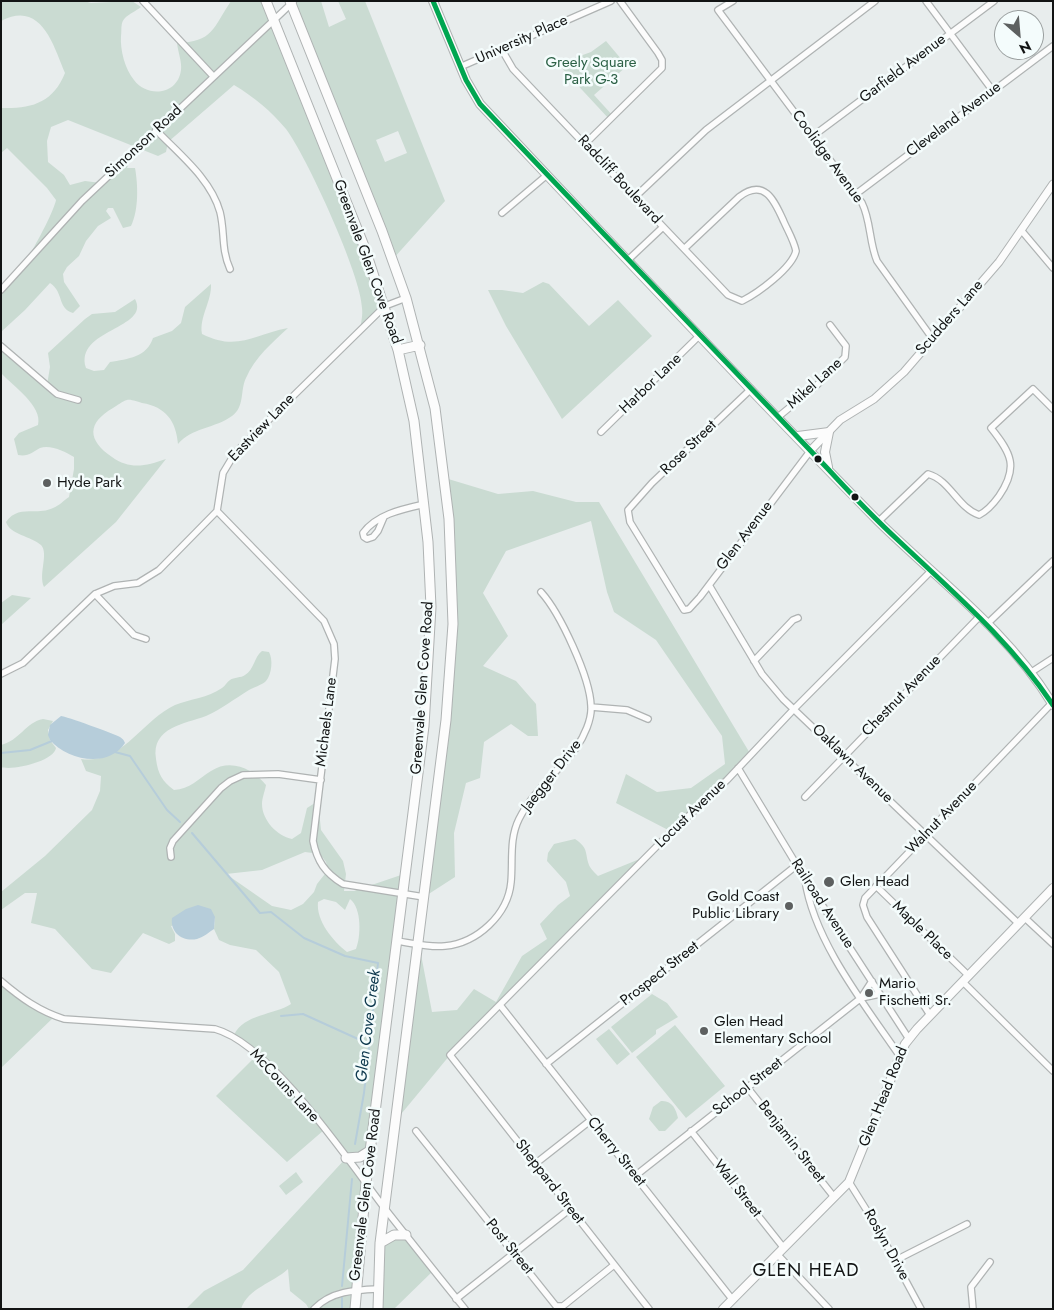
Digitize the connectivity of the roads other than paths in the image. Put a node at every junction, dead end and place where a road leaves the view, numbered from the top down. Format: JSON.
{"nodes":[{"id":1,"x":143,"y":1,"type":"edge"},
{"id":2,"x":266,"y":1,"type":"edge"},
{"id":3,"x":433,"y":1,"type":"edge"},
{"id":4,"x":611,"y":1,"type":"edge"},
{"id":5,"x":620,"y":1,"type":"edge"},
{"id":6,"x":733,"y":1,"type":"edge"},
{"id":7,"x":874,"y":1,"type":"edge"},
{"id":8,"x":926,"y":1,"type":"edge"},
{"id":9,"x":994,"y":1,"type":"edge"},
{"id":10,"x":291,"y":2,"type":"edge"},
{"id":11,"x":274,"y":20,"type":"junction"},
{"id":12,"x":950,"y":34,"type":"junction"},
{"id":13,"x":1053,"y":46,"type":"edge"},
{"id":14,"x":502,"y":50,"type":"junction"},
{"id":15,"x":460,"y":67,"type":"junction"},
{"id":16,"x":213,"y":76,"type":"junction"},
{"id":17,"x":770,"y":80,"type":"junction"},
{"id":18,"x":993,"y":91,"type":"junction"},
{"id":19,"x":156,"y":130,"type":"junction"},
{"id":20,"x":813,"y":136,"type":"junction"},
{"id":21,"x":585,"y":144,"type":"junction"},
{"id":22,"x":547,"y":175,"type":"junction"},
{"id":23,"x":1053,"y":184,"type":"edge"},
{"id":24,"x":856,"y":194,"type":"junction"},
{"id":25,"x":635,"y":197,"type":"junction"},
{"id":26,"x":502,"y":213,"type":"dead end"},
{"id":27,"x":663,"y":227,"type":"junction"},
{"id":28,"x":1021,"y":230,"type":"junction"},
{"id":29,"x":685,"y":248,"type":"junction"},
{"id":30,"x":628,"y":260,"type":"junction"},
{"id":31,"x":1053,"y":268,"type":"edge"},
{"id":32,"x":230,"y":269,"type":"dead end"},
{"id":33,"x":1,"y":290,"type":"edge"},
{"id":34,"x":406,"y":298,"type":"junction"},
{"id":35,"x":385,"y":306,"type":"junction"},
{"id":36,"x":830,"y":325,"type":"dead end"},
{"id":37,"x":700,"y":335,"type":"junction"},
{"id":38,"x":932,"y":338,"type":"junction"},
{"id":39,"x":420,"y":345,"type":"junction"},
{"id":40,"x":1,"y":346,"type":"edge"},
{"id":41,"x":398,"y":350,"type":"junction"},
{"id":42,"x":751,"y":389,"type":"junction"},
{"id":43,"x":78,"y":400,"type":"dead end"},
{"id":44,"x":1053,"y":409,"type":"edge"},
{"id":45,"x":778,"y":417,"type":"junction"},
{"id":46,"x":601,"y":432,"type":"dead end"},
{"id":47,"x":829,"y":432,"type":"junction"},
{"id":48,"x":798,"y":436,"type":"junction"},
{"id":49,"x":811,"y":450,"type":"junction"},
{"id":50,"x":828,"y":467,"type":"junction"},
{"id":51,"x":425,"y":504,"type":"junction"},
{"id":52,"x":217,"y":511,"type":"junction"},
{"id":53,"x":384,"y":517,"type":"dead end"},
{"id":54,"x":879,"y":521,"type":"junction"},
{"id":55,"x":1053,"y":561,"type":"edge"},
{"id":56,"x":931,"y":571,"type":"junction"},
{"id":57,"x":709,"y":585,"type":"junction"},
{"id":58,"x":541,"y":592,"type":"dead end"},
{"id":59,"x":95,"y":594,"type":"junction"},
{"id":60,"x":678,"y":599,"type":"joint"},
{"id":61,"x":979,"y":617,"type":"junction"},
{"id":62,"x":798,"y":618,"type":"dead end"},
{"id":63,"x":987,"y":624,"type":"junction"},
{"id":64,"x":146,"y":639,"type":"dead end"},
{"id":65,"x":1053,"y":658,"type":"edge"},
{"id":66,"x":754,"y":661,"type":"junction"},
{"id":67,"x":1030,"y":672,"type":"junction"},
{"id":68,"x":1,"y":674,"type":"edge"},
{"id":69,"x":1052,"y":704,"type":"edge"},
{"id":70,"x":591,"y":707,"type":"junction"},
{"id":71,"x":794,"y":708,"type":"junction"},
{"id":72,"x":648,"y":719,"type":"dead end"},
{"id":73,"x":844,"y":757,"type":"junction"},
{"id":74,"x":738,"y":768,"type":"junction"},
{"id":75,"x":321,"y":780,"type":"junction"},
{"id":76,"x":805,"y":797,"type":"dead end"},
{"id":77,"x":926,"y":835,"type":"junction"},
{"id":78,"x":171,"y":858,"type":"dead end"},
{"id":79,"x":797,"y":865,"type":"junction"},
{"id":80,"x":804,"y":877,"type":"junction"},
{"id":81,"x":876,"y":886,"type":"junction"},
{"id":82,"x":1053,"y":888,"type":"edge"},
{"id":83,"x":402,"y":894,"type":"junction"},
{"id":84,"x":424,"y":898,"type":"junction"},
{"id":85,"x":1022,"y":921,"type":"junction"},
{"id":86,"x":396,"y":941,"type":"junction"},
{"id":87,"x":419,"y":944,"type":"junction"},
{"id":88,"x":1053,"y":944,"type":"edge"},
{"id":89,"x":966,"y":979,"type":"junction"},
{"id":90,"x":1,"y":981,"type":"edge"},
{"id":91,"x":872,"y":981,"type":"junction"},
{"id":92,"x":880,"y":994,"type":"junction"},
{"id":93,"x":861,"y":998,"type":"junction"},
{"id":94,"x":500,"y":1005,"type":"junction"},
{"id":95,"x":930,"y":1015,"type":"junction"},
{"id":96,"x":909,"y":1039,"type":"junction"},
{"id":97,"x":450,"y":1055,"type":"joint"},
{"id":98,"x":899,"y":1055,"type":"junction"},
{"id":99,"x":546,"y":1064,"type":"junction"},
{"id":100,"x":1053,"y":1071,"type":"edge"},
{"id":101,"x":747,"y":1087,"type":"junction"},
{"id":102,"x":591,"y":1120,"type":"junction"},
{"id":103,"x":416,"y":1131,"type":"dead end"},
{"id":104,"x":691,"y":1131,"type":"junction"},
{"id":105,"x":370,"y":1150,"type":"junction"},
{"id":106,"x":346,"y":1158,"type":"junction"},
{"id":107,"x":535,"y":1164,"type":"junction"},
{"id":108,"x":635,"y":1176,"type":"junction"},
{"id":109,"x":849,"y":1182,"type":"junction"},
{"id":110,"x":366,"y":1183,"type":"junction"},
{"id":111,"x":834,"y":1197,"type":"junction"},
{"id":112,"x":386,"y":1209,"type":"junction"},
{"id":113,"x":570,"y":1209,"type":"junction"},
{"id":114,"x":967,"y":1224,"type":"dead end"},
{"id":115,"x":406,"y":1235,"type":"junction"},
{"id":116,"x":380,"y":1243,"type":"junction"},
{"id":117,"x":783,"y":1247,"type":"junction"},
{"id":118,"x":514,"y":1253,"type":"junction"},
{"id":119,"x":777,"y":1254,"type":"junction"},
{"id":120,"x":896,"y":1260,"type":"junction"},
{"id":121,"x":990,"y":1262,"type":"dead end"},
{"id":122,"x":614,"y":1264,"type":"junction"},
{"id":123,"x":378,"y":1289,"type":"junction"},
{"id":124,"x":355,"y":1290,"type":"junction"},
{"id":125,"x":456,"y":1299,"type":"junction"},
{"id":126,"x":732,"y":1299,"type":"junction"},
{"id":127,"x":314,"y":1309,"type":"edge"},
{"id":128,"x":355,"y":1309,"type":"edge"},
{"id":129,"x":378,"y":1309,"type":"edge"},
{"id":130,"x":464,"y":1309,"type":"edge"},
{"id":131,"x":650,"y":1309,"type":"edge"},
{"id":132,"x":722,"y":1309,"type":"edge"},
{"id":133,"x":829,"y":1309,"type":"edge"},
{"id":134,"x":921,"y":1309,"type":"edge"},
{"id":135,"x":973,"y":1309,"type":"edge"}],
"edges":[{"from":1,"to":16,"type":"street"},
{"from":2,"to":11,"type":"main road","name":"Greenvale Glen Cove Road"},
{"from":3,"to":15,"type":"main road"},
{"from":4,"to":14,"type":"street","name":"University Place"},
{"from":5,"to":21,"type":"street"},
{"from":6,"to":17,"type":"street","name":"Coolidge Avenue"},
{"from":7,"to":17,"type":"street"},
{"from":8,"to":12,"type":"street"},
{"from":9,"to":12,"type":"street","name":"Garfield Avenue"},
{"from":10,"to":11,"type":"street","name":"Simonson Road"},
{"from":10,"to":34,"type":"main road","name":"Greenvale Glen Cove Road"},
{"from":11,"to":16,"type":"street","name":"Simonson Road"},
{"from":11,"to":35,"type":"main road","name":"Greenvale Glen Cove Road"},
{"from":12,"to":18,"type":"street"},
{"from":12,"to":20,"type":"street","name":"Garfield Avenue"},
{"from":13,"to":18,"type":"street","name":"Cleveland Avenue"},
{"from":14,"to":15,"type":"street","name":"University Place"},
{"from":14,"to":21,"type":"street","name":"Radcliff Boulevard"},
{"from":15,"to":22,"type":"main road"},
{"from":16,"to":19,"type":"street","name":"Simonson Road"},
{"from":17,"to":20,"type":"street","name":"Coolidge Avenue"},
{"from":17,"to":25,"type":"street"},
{"from":18,"to":24,"type":"street","name":"Cleveland Avenue"},
{"from":19,"to":32,"type":"street"},
{"from":19,"to":33,"type":"street","name":"Simonson Road"},
{"from":20,"to":24,"type":"street","name":"Coolidge Avenue"},
{"from":21,"to":25,"type":"street","name":"Radcliff Boulevard"},
{"from":22,"to":26,"type":"street"},
{"from":22,"to":30,"type":"main road"},
{"from":23,"to":28,"type":"street","name":"Scudders Lane"},
{"from":24,"to":38,"type":"street","name":"Coolidge Avenue"},
{"from":25,"to":27,"type":"street","name":"Radcliff Boulevard"},
{"from":27,"to":29,"type":"street","name":"Radcliff Boulevard"},
{"from":27,"to":30,"type":"street"},
{"from":28,"to":31,"type":"street"},
{"from":28,"to":38,"type":"street","name":"Scudders Lane"},
{"from":29,"to":29,"type":"street","name":"Radcliff Boulevard"},
{"from":30,"to":37,"type":"main road"},
{"from":34,"to":35,"type":"street","name":"Eastview Lane"},
{"from":34,"to":39,"type":"main road","name":"Greenvale Glen Cove Road"},
{"from":35,"to":41,"type":"main road","name":"Greenvale Glen Cove Road"},
{"from":35,"to":52,"type":"street","name":"Eastview Lane"},
{"from":36,"to":45,"type":"street","name":"Mikel Lane"},
{"from":37,"to":42,"type":"main road"},
{"from":37,"to":46,"type":"street","name":"Harbor Lane"},
{"from":38,"to":47,"type":"street","name":"Scudders Lane"},
{"from":39,"to":41,"type":"main road"},
{"from":39,"to":84,"type":"main road","name":"Greenvale Glen Cove Road"},
{"from":40,"to":43,"type":"street"},
{"from":41,"to":51,"type":"main road","name":"Greenvale Glen Cove Road"},
{"from":42,"to":45,"type":"main road"},
{"from":42,"to":60,"type":"street","name":"Rose Street"},
{"from":44,"to":54,"type":"street"},
{"from":45,"to":48,"type":"main road"},
{"from":47,"to":48,"type":"main road"},
{"from":47,"to":49,"type":"street","name":"Scudders Lane"},
{"from":47,"to":50,"type":"main road"},
{"from":48,"to":49,"type":"main road"},
{"from":49,"to":50,"type":"main road"},
{"from":49,"to":57,"type":"street","name":"Glen Avenue"},
{"from":50,"to":54,"type":"main road"},
{"from":51,"to":53,"type":"street"},
{"from":51,"to":83,"type":"main road","name":"Greenvale Glen Cove Road"},
{"from":52,"to":59,"type":"street"},
{"from":52,"to":75,"type":"street","name":"Michaels Lane"},
{"from":54,"to":56,"type":"main road"},
{"from":55,"to":63,"type":"street"},
{"from":56,"to":61,"type":"main road"},
{"from":56,"to":71,"type":"street","name":"Locust Avenue"},
{"from":57,"to":60,"type":"street","name":"Glen Avenue"},
{"from":57,"to":66,"type":"street","name":"Oaklawn Avenue"},
{"from":58,"to":70,"type":"street","name":"Jaegger Drive"},
{"from":59,"to":64,"type":"street"},
{"from":59,"to":68,"type":"street"},
{"from":61,"to":63,"type":"main road"},
{"from":61,"to":73,"type":"street","name":"Chestnut Avenue"},
{"from":62,"to":66,"type":"street"},
{"from":63,"to":67,"type":"main road"},
{"from":65,"to":67,"type":"street"},
{"from":66,"to":71,"type":"street","name":"Oaklawn Avenue"},
{"from":67,"to":69,"type":"main road"},
{"from":69,"to":77,"type":"street","name":"Walnut Avenue"},
{"from":70,"to":72,"type":"street"},
{"from":70,"to":87,"type":"street","name":"Jaegger Drive"},
{"from":71,"to":73,"type":"street","name":"Oaklawn Avenue"},
{"from":71,"to":74,"type":"street","name":"Locust Avenue"},
{"from":73,"to":76,"type":"street","name":"Chestnut Avenue"},
{"from":73,"to":77,"type":"street","name":"Oaklawn Avenue"},
{"from":74,"to":79,"type":"street","name":"Railroad Avenue"},
{"from":74,"to":94,"type":"street","name":"Locust Avenue"},
{"from":75,"to":78,"type":"street"},
{"from":75,"to":83,"type":"street","name":"Michaels Lane"},
{"from":77,"to":81,"type":"street","name":"Walnut Avenue"},
{"from":77,"to":85,"type":"street","name":"Oaklawn Avenue"},
{"from":79,"to":80,"type":"street","name":"Railroad Avenue"},
{"from":79,"to":99,"type":"street","name":"Prospect Street"},
{"from":80,"to":91,"type":"street","name":"Railroad Avenue"},
{"from":80,"to":93,"type":"street"},
{"from":81,"to":89,"type":"street","name":"Maple Place"},
{"from":81,"to":95,"type":"street","name":"Walnut Avenue"},
{"from":82,"to":85,"type":"main road","name":"Glen Head Road"},
{"from":83,"to":84,"type":"street","name":"Michaels Lane"},
{"from":83,"to":86,"type":"main road","name":"Greenvale Glen Cove Road"},
{"from":84,"to":87,"type":"main road","name":"Greenvale Glen Cove Road"},
{"from":85,"to":88,"type":"street","name":"Oaklawn Avenue"},
{"from":85,"to":89,"type":"main road","name":"Glen Head Road"},
{"from":86,"to":87,"type":"street","name":"Jaegger Drive"},
{"from":86,"to":105,"type":"main road","name":"Greenvale Glen Cove Road"},
{"from":87,"to":112,"type":"main road","name":"Greenvale Glen Cove Road"},
{"from":89,"to":95,"type":"main road","name":"Glen Head Road"},
{"from":89,"to":100,"type":"street","name":"Maple Place"},
{"from":90,"to":106,"type":"street","name":"McCouns Lane"},
{"from":91,"to":92,"type":"street","name":"Railroad Avenue"},
{"from":91,"to":93,"type":"street","name":"School Street"},
{"from":92,"to":93,"type":"street","name":"School Street"},
{"from":92,"to":96,"type":"street","name":"Railroad Avenue"},
{"from":93,"to":98,"type":"street"},
{"from":93,"to":101,"type":"street","name":"School Street"},
{"from":94,"to":97,"type":"street","name":"Locust Avenue"},
{"from":94,"to":99,"type":"street","name":"Cherry Street"},
{"from":95,"to":96,"type":"main road","name":"Glen Head Road"},
{"from":96,"to":98,"type":"main road","name":"Glen Head Road"},
{"from":97,"to":107,"type":"street","name":"Sheppard Street"},
{"from":98,"to":109,"type":"main road","name":"Glen Head Road"},
{"from":99,"to":102,"type":"street","name":"Cherry Street"},
{"from":101,"to":104,"type":"street","name":"School Street"},
{"from":101,"to":111,"type":"street","name":"Benjamin Street"},
{"from":102,"to":107,"type":"street"},
{"from":102,"to":108,"type":"street","name":"Cherry Street"},
{"from":103,"to":118,"type":"street","name":"Post Street"},
{"from":104,"to":108,"type":"street","name":"School Street"},
{"from":104,"to":117,"type":"street","name":"Wall Street"},
{"from":105,"to":106,"type":"main road"},
{"from":105,"to":110,"type":"main road","name":"Greenvale Glen Cove Road"},
{"from":106,"to":110,"type":"street","name":"McCouns Lane"},
{"from":107,"to":113,"type":"street","name":"Sheppard Street"},
{"from":108,"to":126,"type":"street","name":"Cherry Street"},
{"from":109,"to":111,"type":"main road","name":"Glen Head Road"},
{"from":109,"to":120,"type":"street","name":"Roslyn Drive"},
{"from":110,"to":112,"type":"street","name":"McCouns Lane"},
{"from":110,"to":124,"type":"main road","name":"Greenvale Glen Cove Road"},
{"from":111,"to":117,"type":"main road","name":"Glen Head Road"},
{"from":112,"to":115,"type":"street","name":"McCouns Lane"},
{"from":112,"to":116,"type":"main road","name":"Greenvale Glen Cove Road"},
{"from":113,"to":118,"type":"street"},
{"from":113,"to":122,"type":"street","name":"Sheppard Street"},
{"from":114,"to":120,"type":"street"},
{"from":115,"to":116,"type":"main road"},
{"from":115,"to":125,"type":"street","name":"McCouns Lane"},
{"from":116,"to":123,"type":"main road","name":"Greenvale Glen Cove Road"},
{"from":117,"to":119,"type":"main road","name":"Glen Head Road"},
{"from":118,"to":122,"type":"street","name":"Post Street"},
{"from":118,"to":125,"type":"street"},
{"from":119,"to":126,"type":"main road","name":"Glen Head Road"},
{"from":119,"to":133,"type":"street"},
{"from":120,"to":134,"type":"street","name":"Roslyn Drive"},
{"from":121,"to":135,"type":"street"},
{"from":122,"to":131,"type":"street","name":"Sheppard Street"},
{"from":123,"to":124,"type":"street"},
{"from":123,"to":129,"type":"main road","name":"Greenvale Glen Cove Road"},
{"from":124,"to":127,"type":"street"},
{"from":124,"to":128,"type":"main road","name":"Greenvale Glen Cove Road"},
{"from":125,"to":130,"type":"street","name":"McCouns Lane"},
{"from":126,"to":132,"type":"main road","name":"Glen Head Road"}]}
